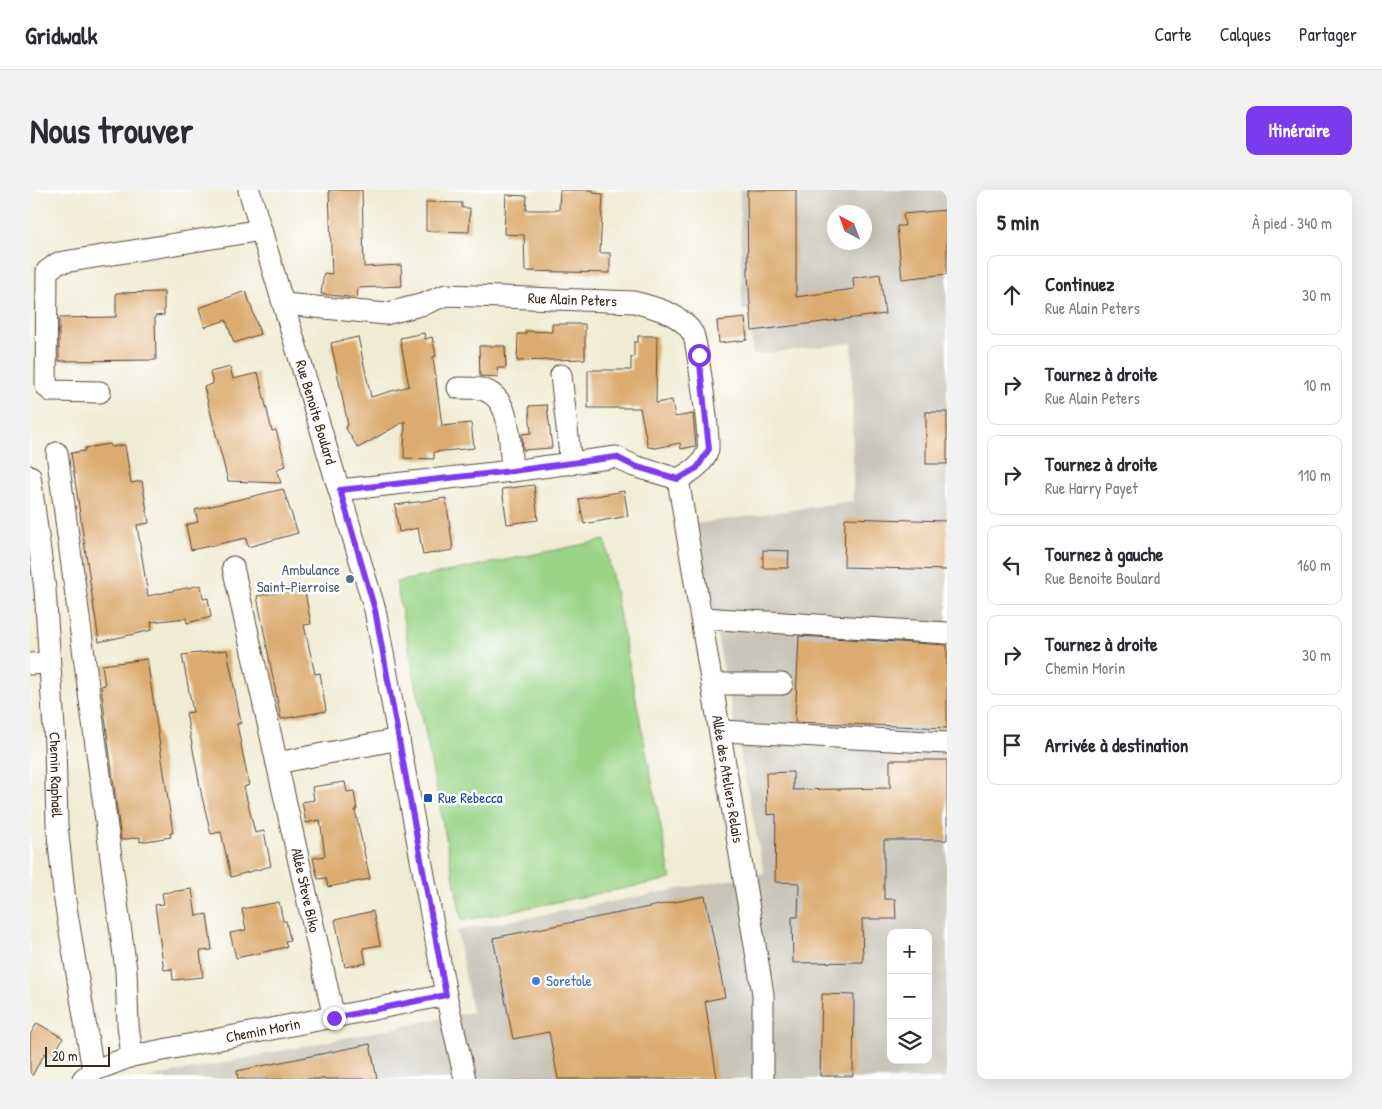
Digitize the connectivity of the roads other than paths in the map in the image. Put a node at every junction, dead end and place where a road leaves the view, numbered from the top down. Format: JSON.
{"nodes":[{"id":1,"x":249,"y":190,"type":"edge"},
{"id":2,"x":261,"y":230,"type":"junction"},
{"id":3,"x":285,"y":304,"type":"junction"},
{"id":4,"x":561,"y":375,"type":"dead end"},
{"id":5,"x":458,"y":388,"type":"dead end"},
{"id":6,"x":100,"y":392,"type":"dead end"},
{"id":7,"x":57,"y":453,"type":"dead end"},
{"id":8,"x":571,"y":464,"type":"junction"},
{"id":9,"x":512,"y":471,"type":"junction"},
{"id":10,"x":30,"y":476,"type":"edge"},
{"id":11,"x":678,"y":479,"type":"junction"},
{"id":12,"x":340,"y":490,"type":"junction"},
{"id":13,"x":233,"y":567,"type":"dead end"},
{"id":14,"x":702,"y":618,"type":"junction"},
{"id":15,"x":947,"y":633,"type":"edge"},
{"id":16,"x":40,"y":663,"type":"edge"},
{"id":17,"x":712,"y":684,"type":"junction"},
{"id":18,"x":782,"y":684,"type":"dead end"},
{"id":19,"x":721,"y":731,"type":"junction"},
{"id":20,"x":399,"y":739,"type":"junction"},
{"id":21,"x":947,"y":742,"type":"edge"},
{"id":22,"x":277,"y":763,"type":"junction"},
{"id":23,"x":446,"y":995,"type":"junction"},
{"id":24,"x":334,"y":1018,"type":"junction"},
{"id":25,"x":132,"y":1056,"type":"junction"},
{"id":26,"x":88,"y":1075,"type":"edge"},
{"id":27,"x":465,"y":1079,"type":"edge"},
{"id":28,"x":763,"y":1079,"type":"edge"}],
"edges":[{"from":1,"to":2,"type":"street","name":"Rue Benoite Boulard"},
{"from":2,"to":3,"type":"street","name":"Rue Benoite Boulard"},
{"from":2,"to":6,"type":"street"},
{"from":3,"to":11,"type":"street","name":"Rue Alain Peters"},
{"from":3,"to":12,"type":"street","name":"Rue Benoite Boulard"},
{"from":4,"to":8,"type":"street"},
{"from":5,"to":9,"type":"street"},
{"from":7,"to":25,"type":"street"},
{"from":8,"to":9,"type":"street"},
{"from":8,"to":11,"type":"street"},
{"from":9,"to":12,"type":"street"},
{"from":10,"to":16,"type":"street","name":"Chemin Raphaël"},
{"from":11,"to":14,"type":"street","name":"Allée des Ateliers Relais"},
{"from":12,"to":20,"type":"street","name":"Rue Benoite Boulard"},
{"from":13,"to":22,"type":"street","name":"Allée Steve Biko"},
{"from":14,"to":15,"type":"street"},
{"from":14,"to":17,"type":"street","name":"Allée des Ateliers Relais"},
{"from":16,"to":26,"type":"street","name":"Chemin Raphaël"},
{"from":17,"to":18,"type":"street"},
{"from":17,"to":19,"type":"street","name":"Allée des Ateliers Relais"},
{"from":19,"to":21,"type":"street"},
{"from":19,"to":28,"type":"street","name":"Allée des Ateliers Relais"},
{"from":20,"to":22,"type":"street"},
{"from":20,"to":23,"type":"street","name":"Rue Benoite Boulard"},
{"from":22,"to":24,"type":"street","name":"Allée Steve Biko"},
{"from":23,"to":24,"type":"street","name":"Chemin Morin"},
{"from":23,"to":27,"type":"street","name":"Rue Benoite Boulard"},
{"from":24,"to":25,"type":"street","name":"Chemin Morin"},
{"from":25,"to":26,"type":"street","name":"Chemin Morin"}]}
